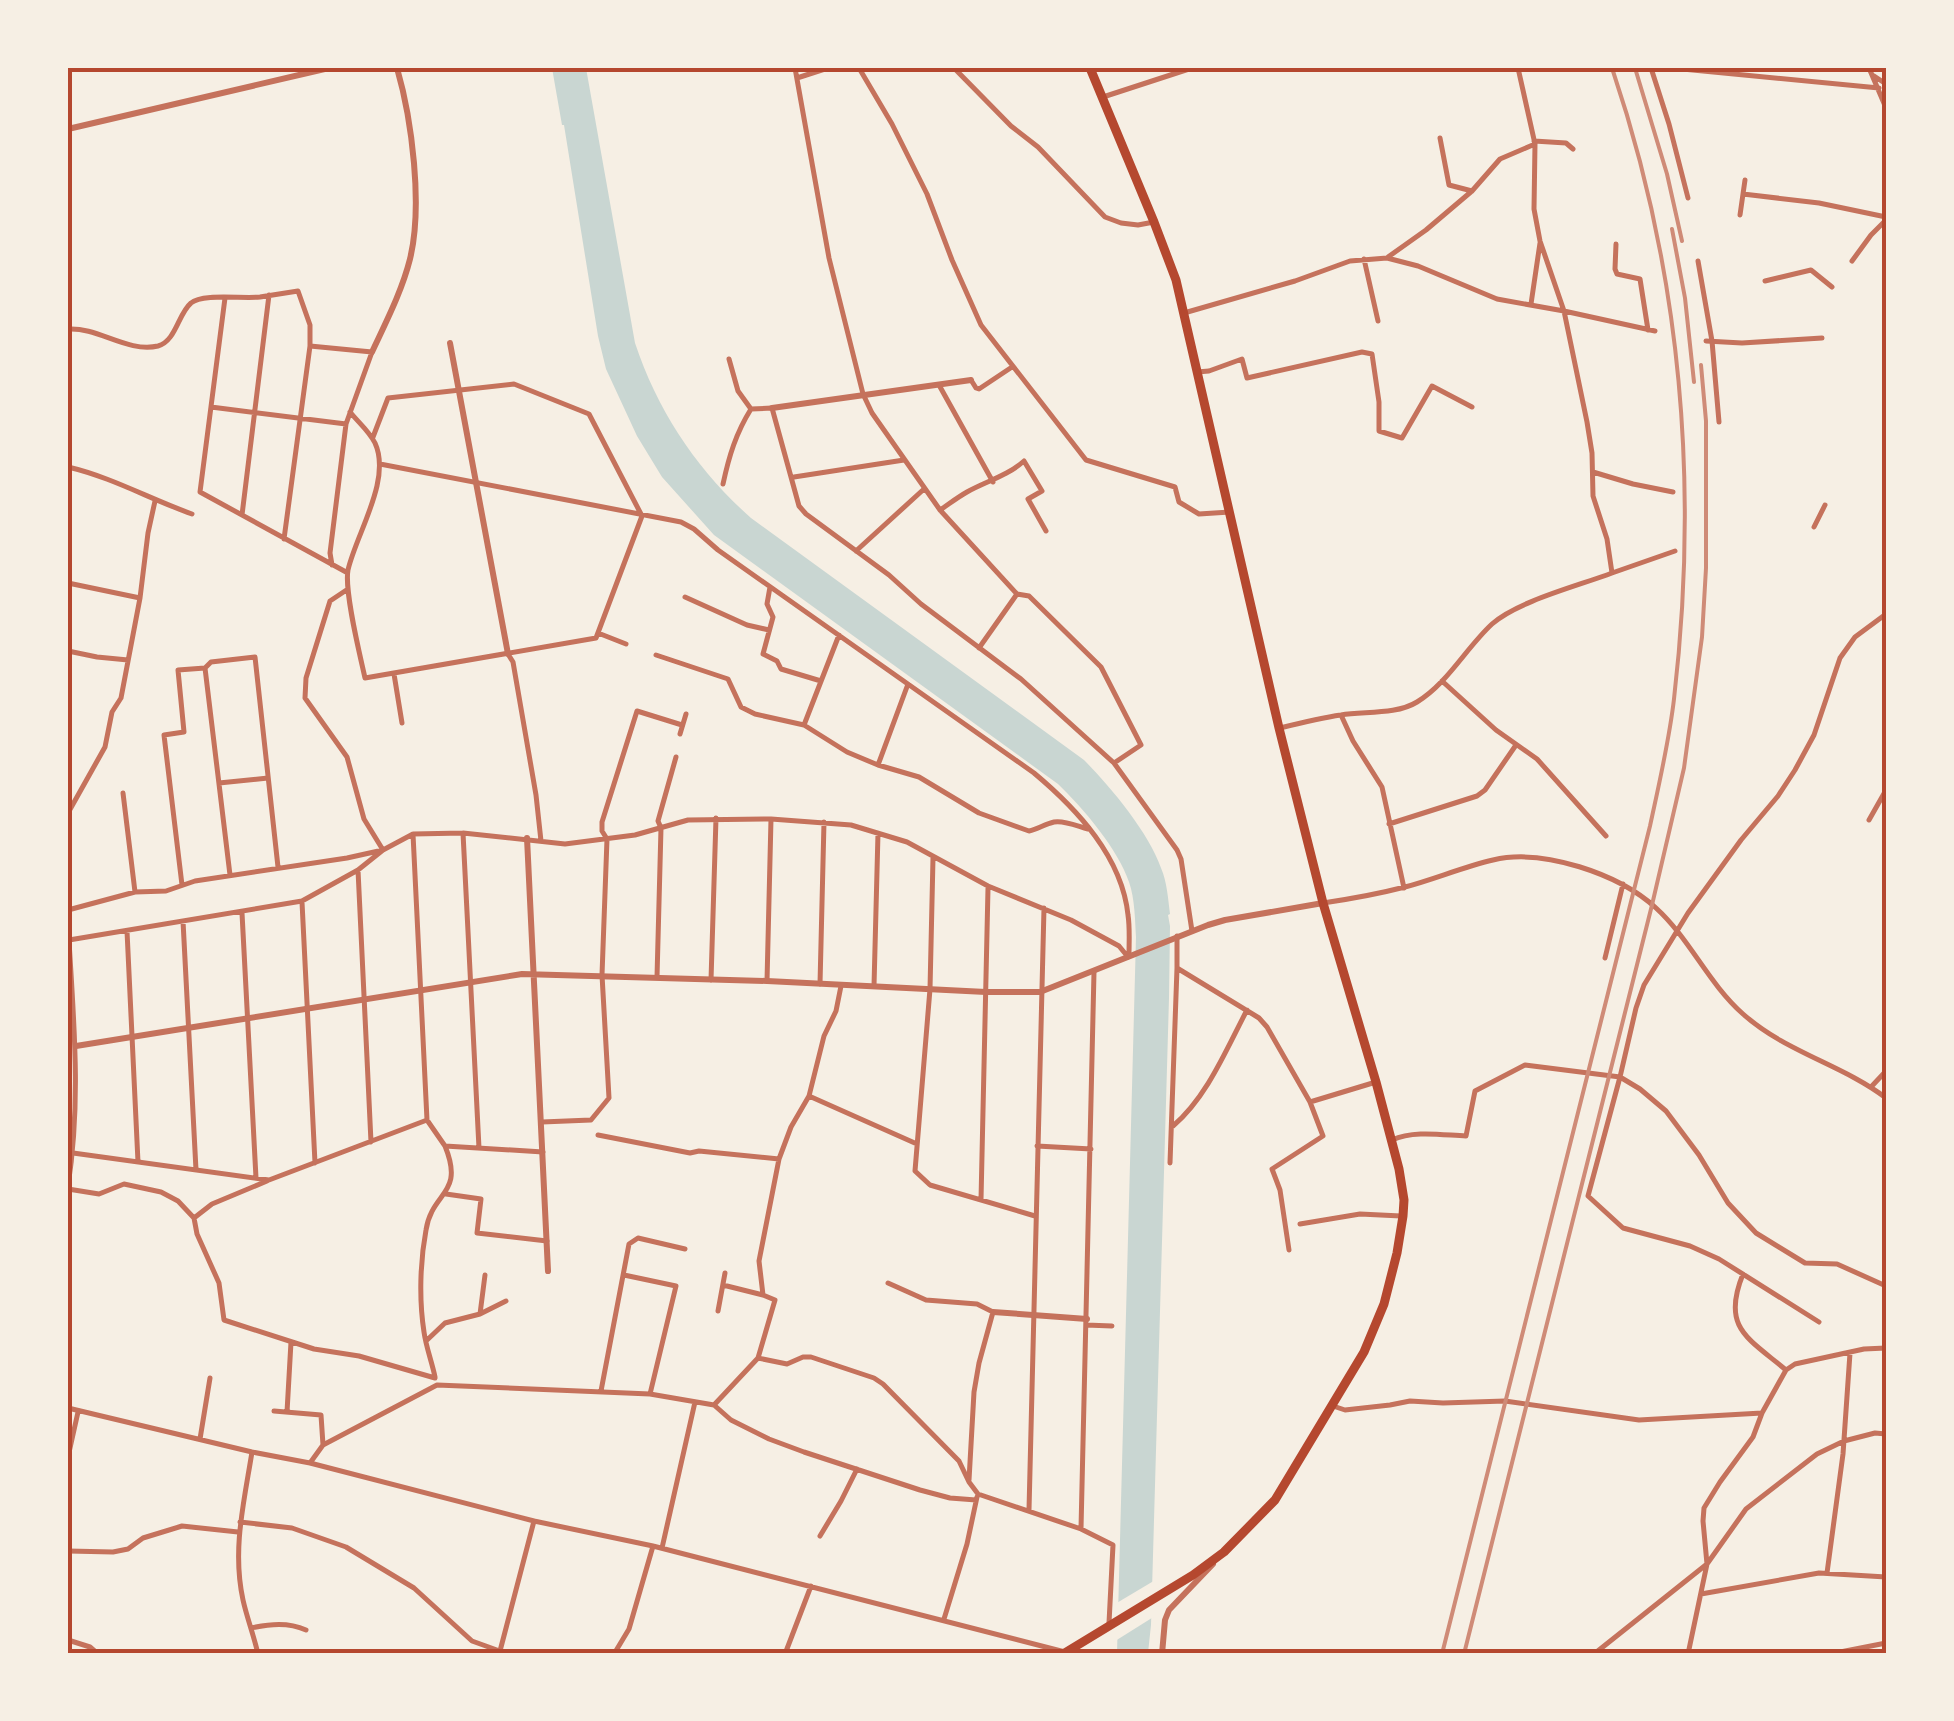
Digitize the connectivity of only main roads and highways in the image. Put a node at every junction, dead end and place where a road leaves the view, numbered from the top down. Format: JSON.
{"nodes":[{"id":1,"x":1090,"y":68,"type":"edge"},
{"id":2,"x":1066,"y":1653,"type":"edge"}],
"edges":[{"from":1,"to":2,"type":"highway"}]}
